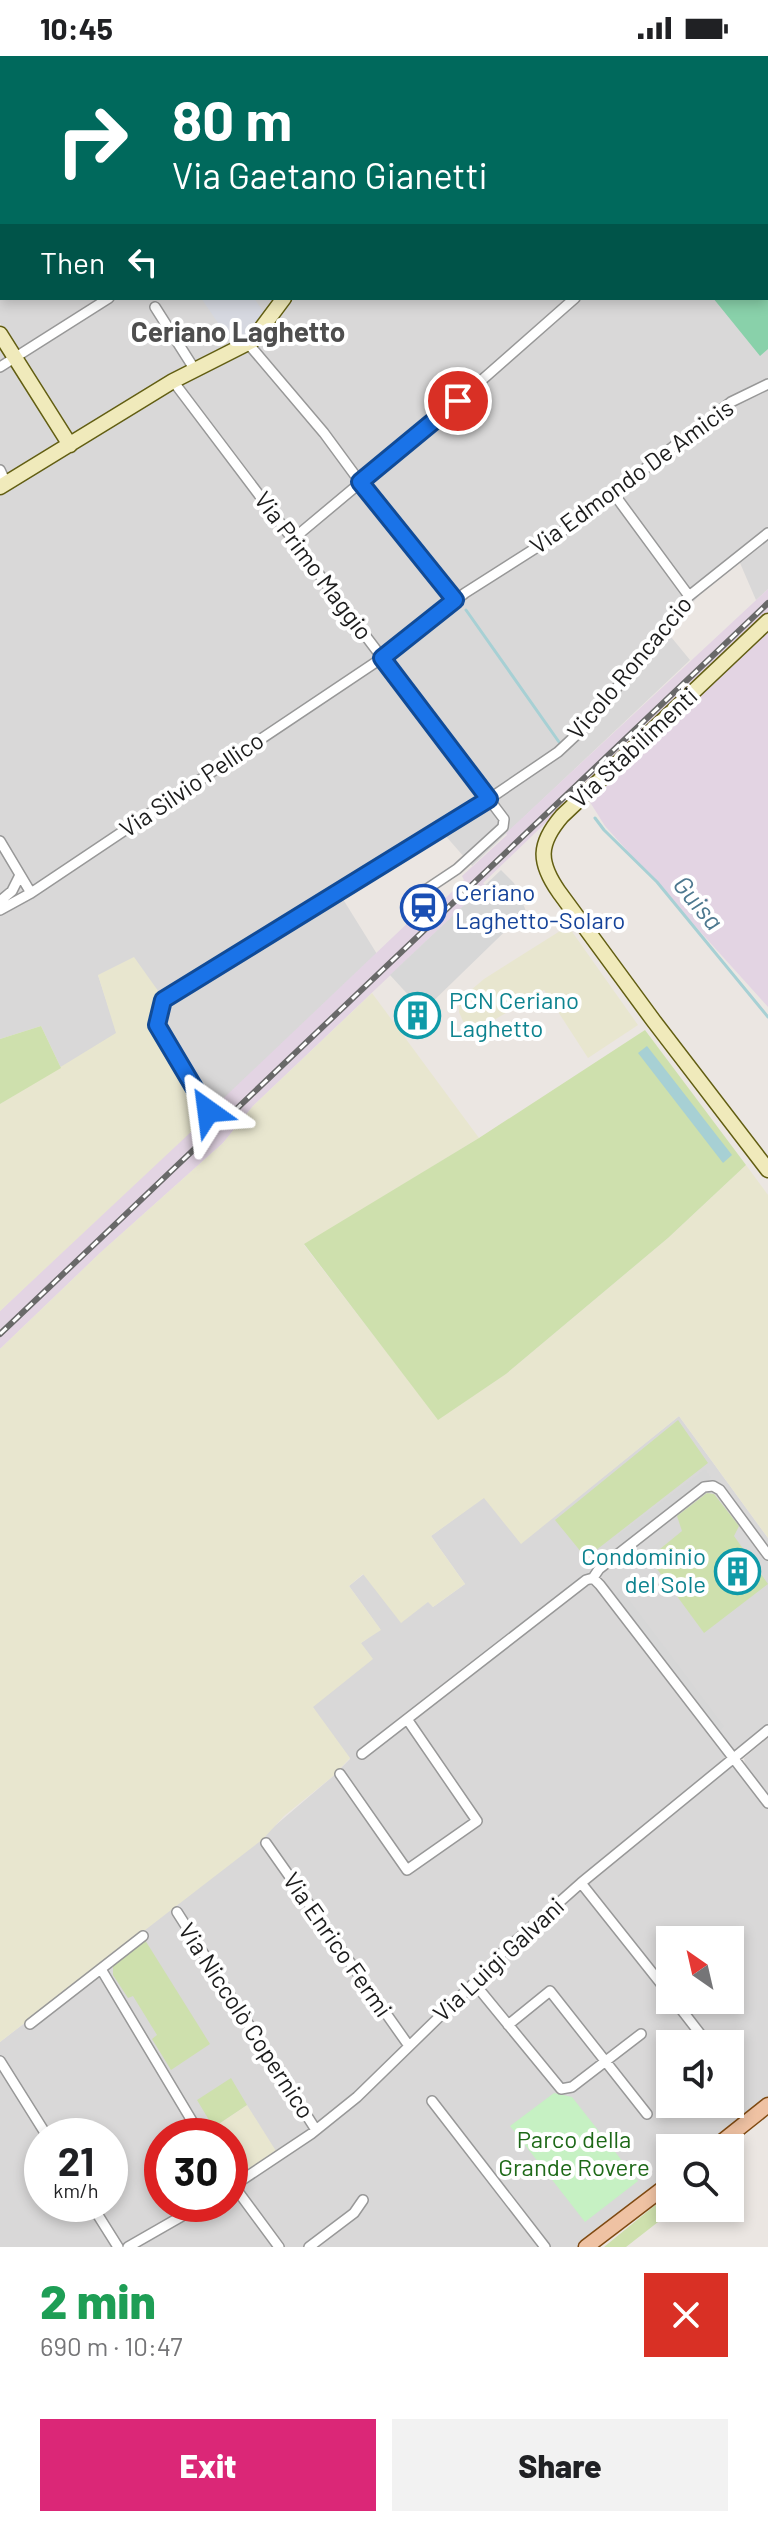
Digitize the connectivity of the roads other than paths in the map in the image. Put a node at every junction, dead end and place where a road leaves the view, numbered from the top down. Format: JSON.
{"nodes":[{"id":1,"x":106,"y":300,"type":"edge"},
{"id":2,"x":283,"y":300,"type":"edge"},
{"id":3,"x":573,"y":300,"type":"edge"},
{"id":4,"x":155,"y":307,"type":"dead end"},
{"id":5,"x":0,"y":334,"type":"edge"},
{"id":6,"x":252,"y":341,"type":"junction"},
{"id":7,"x":15,"y":359,"type":"junction"},
{"id":8,"x":0,"y":367,"type":"edge"},
{"id":9,"x":195,"y":370,"type":"junction"},
{"id":10,"x":173,"y":381,"type":"junction"},
{"id":11,"x":768,"y":384,"type":"edge"},
{"id":12,"x":70,"y":445,"type":"junction"},
{"id":13,"x":2,"y":480,"type":"edge"},
{"id":14,"x":360,"y":482,"type":"junction"},
{"id":15,"x":614,"y":494,"type":"junction"},
{"id":16,"x":768,"y":533,"type":"edge"},
{"id":17,"x":293,"y":539,"type":"junction"},
{"id":18,"x":689,"y":596,"type":"junction"},
{"id":19,"x":455,"y":600,"type":"junction"},
{"id":20,"x":768,"y":621,"type":"edge"},
{"id":21,"x":382,"y":658,"type":"junction"},
{"id":22,"x":489,"y":799,"type":"junction"},
{"id":23,"x":0,"y":841,"type":"edge"},
{"id":24,"x":20,"y":875,"type":"junction"},
{"id":25,"x":427,"y":889,"type":"dead end"},
{"id":26,"x":31,"y":893,"type":"junction"},
{"id":27,"x":0,"y":901,"type":"edge"},
{"id":28,"x":0,"y":910,"type":"edge"},
{"id":29,"x":208,"y":1111,"type":"dead end"},
{"id":30,"x":768,"y":1170,"type":"edge"},
{"id":31,"x":768,"y":1555,"type":"edge"},
{"id":32,"x":593,"y":1578,"type":"junction"},
{"id":33,"x":407,"y":1719,"type":"junction"},
{"id":34,"x":768,"y":1730,"type":"edge"},
{"id":35,"x":362,"y":1754,"type":"dead end"},
{"id":36,"x":734,"y":1760,"type":"junction"},
{"id":37,"x":340,"y":1774,"type":"dead end"},
{"id":38,"x":768,"y":1803,"type":"edge"},
{"id":39,"x":266,"y":1843,"type":"dead end"},
{"id":40,"x":581,"y":1883,"type":"junction"},
{"id":41,"x":177,"y":1912,"type":"dead end"},
{"id":42,"x":143,"y":1936,"type":"dead end"},
{"id":43,"x":101,"y":1969,"type":"junction"},
{"id":44,"x":656,"y":1977,"type":"edge"},
{"id":45,"x":474,"y":1983,"type":"junction"},
{"id":46,"x":685,"y":2014,"type":"edge"},
{"id":47,"x":30,"y":2024,"type":"dead end"},
{"id":48,"x":508,"y":2025,"type":"junction"},
{"id":49,"x":697,"y":2030,"type":"edge"},
{"id":50,"x":641,"y":2034,"type":"dead end"},
{"id":51,"x":409,"y":2046,"type":"junction"},
{"id":52,"x":0,"y":2061,"type":"edge"},
{"id":53,"x":605,"y":2061,"type":"junction"},
{"id":54,"x":432,"y":2101,"type":"dead end"},
{"id":55,"x":768,"y":2105,"type":"edge"},
{"id":56,"x":647,"y":2114,"type":"dead end"},
{"id":57,"x":36,"y":2118,"type":"edge"},
{"id":58,"x":190,"y":2118,"type":"edge"},
{"id":59,"x":316,"y":2130,"type":"junction"},
{"id":60,"x":732,"y":2134,"type":"edge"},
{"id":61,"x":248,"y":2174,"type":"edge"},
{"id":62,"x":656,"y":2194,"type":"edge"},
{"id":63,"x":363,"y":2200,"type":"dead end"},
{"id":64,"x":645,"y":2203,"type":"junction"},
{"id":65,"x":248,"y":2207,"type":"edge"},
{"id":66,"x":102,"y":2222,"type":"edge"},
{"id":67,"x":172,"y":2222,"type":"edge"},
{"id":68,"x":118,"y":2247,"type":"edge"},
{"id":69,"x":128,"y":2247,"type":"edge"},
{"id":70,"x":279,"y":2247,"type":"edge"},
{"id":71,"x":309,"y":2247,"type":"edge"},
{"id":72,"x":545,"y":2247,"type":"edge"},
{"id":73,"x":586,"y":2247,"type":"edge"},
{"id":74,"x":595,"y":2247,"type":"edge"}],
"edges":[{"from":1,"to":7,"type":"street"},
{"from":2,"to":6,"type":"street"},
{"from":3,"to":14,"type":"street"},
{"from":4,"to":9,"type":"street"},
{"from":5,"to":7,"type":"street"},
{"from":6,"to":9,"type":"street"},
{"from":6,"to":14,"type":"street"},
{"from":7,"to":8,"type":"street"},
{"from":7,"to":12,"type":"street"},
{"from":9,"to":10,"type":"street"},
{"from":10,"to":12,"type":"street"},
{"from":10,"to":17,"type":"street","name":"Via Primo Maggio"},
{"from":11,"to":15,"type":"street","name":"Via Edmondo De Amicis"},
{"from":12,"to":13,"type":"street"},
{"from":14,"to":17,"type":"street"},
{"from":14,"to":19,"type":"street"},
{"from":15,"to":18,"type":"street"},
{"from":15,"to":19,"type":"street","name":"Via Edmondo De Amicis"},
{"from":16,"to":18,"type":"street","name":"Vicolo Roncaccio"},
{"from":17,"to":21,"type":"street","name":"Via Primo Maggio"},
{"from":18,"to":22,"type":"street","name":"Vicolo Roncaccio"},
{"from":19,"to":21,"type":"street","name":"Via Edmondo De Amicis"},
{"from":20,"to":30,"type":"street","name":"Via Stabilimenti"},
{"from":21,"to":22,"type":"street","name":"Via Primo Maggio"},
{"from":21,"to":26,"type":"street","name":"Via Silvio Pellico"},
{"from":22,"to":25,"type":"street","name":"Via Primo Maggio"},
{"from":22,"to":29,"type":"street","name":"Vicolo Roncaccio"},
{"from":23,"to":24,"type":"street"},
{"from":24,"to":26,"type":"street"},
{"from":24,"to":27,"type":"street"},
{"from":26,"to":28,"type":"street","name":"Via Silvio Pellico"},
{"from":31,"to":32,"type":"street"},
{"from":32,"to":33,"type":"street"},
{"from":32,"to":36,"type":"street"},
{"from":33,"to":35,"type":"street"},
{"from":33,"to":37,"type":"street"},
{"from":34,"to":36,"type":"street","name":"Via Luigi Galvani"},
{"from":36,"to":38,"type":"street"},
{"from":36,"to":40,"type":"street","name":"Via Luigi Galvani"},
{"from":39,"to":51,"type":"street","name":"Via Enrico Fermi"},
{"from":40,"to":44,"type":"street"},
{"from":40,"to":45,"type":"street","name":"Via Luigi Galvani"},
{"from":41,"to":59,"type":"street","name":"Via Niccolò Copernico"},
{"from":42,"to":43,"type":"street"},
{"from":43,"to":47,"type":"street"},
{"from":43,"to":58,"type":"street"},
{"from":45,"to":48,"type":"street"},
{"from":45,"to":51,"type":"street","name":"Via Luigi Galvani"},
{"from":46,"to":49,"type":"street"},
{"from":48,"to":53,"type":"street"},
{"from":48,"to":53,"type":"street"},
{"from":50,"to":53,"type":"street"},
{"from":51,"to":59,"type":"street","name":"Via Luigi Galvani"},
{"from":52,"to":57,"type":"street"},
{"from":53,"to":56,"type":"street"},
{"from":54,"to":72,"type":"street"},
{"from":55,"to":60,"type":"main road"},
{"from":59,"to":61,"type":"street","name":"Via Luigi Galvani"},
{"from":62,"to":64,"type":"main road"},
{"from":63,"to":71,"type":"street"},
{"from":64,"to":73,"type":"main road"},
{"from":64,"to":74,"type":"main road"},
{"from":65,"to":70,"type":"street"},
{"from":66,"to":68,"type":"street"},
{"from":67,"to":69,"type":"street"}]}
